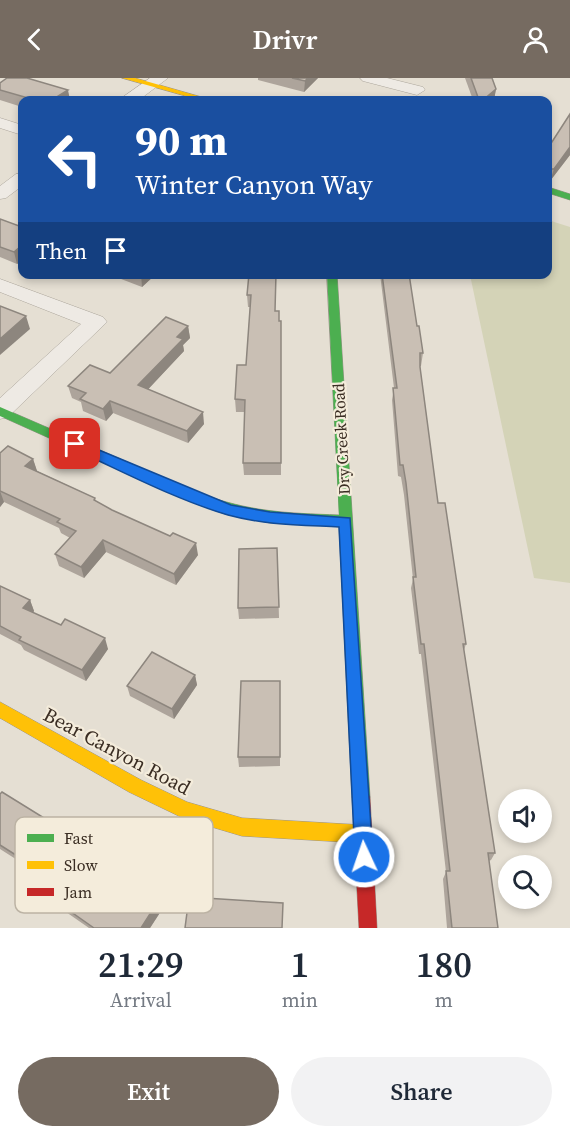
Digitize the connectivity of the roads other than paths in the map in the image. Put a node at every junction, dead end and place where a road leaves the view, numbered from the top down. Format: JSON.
{"nodes":[{"id":1,"x":126,"y":78,"type":"edge"},
{"id":2,"x":368,"y":78,"type":"edge"},
{"id":3,"x":156,"y":81,"type":"edge"},
{"id":4,"x":417,"y":90,"type":"dead end"},
{"id":5,"x":135,"y":96,"type":"edge"},
{"id":6,"x":197,"y":96,"type":"edge"},
{"id":7,"x":0,"y":123,"type":"edge"},
{"id":8,"x":18,"y":129,"type":"edge"},
{"id":9,"x":18,"y":181,"type":"edge"},
{"id":10,"x":552,"y":191,"type":"edge"},
{"id":11,"x":0,"y":194,"type":"edge"},
{"id":12,"x":570,"y":197,"type":"edge"},
{"id":13,"x":552,"y":205,"type":"edge"},
{"id":14,"x":570,"y":207,"type":"edge"},
{"id":15,"x":332,"y":279,"type":"edge"},
{"id":16,"x":0,"y":285,"type":"edge"},
{"id":17,"x":0,"y":411,"type":"edge"},
{"id":18,"x":345,"y":521,"type":"junction"},
{"id":19,"x":0,"y":709,"type":"edge"},
{"id":20,"x":208,"y":817,"type":"edge"},
{"id":21,"x":213,"y":818,"type":"edge"},
{"id":22,"x":362,"y":834,"type":"junction"},
{"id":23,"x":368,"y":928,"type":"edge"}],
"edges":[{"from":1,"to":3,"type":"street"},
{"from":2,"to":4,"type":"street"},
{"from":3,"to":5,"type":"street"},
{"from":3,"to":6,"type":"street"},
{"from":7,"to":8,"type":"street"},
{"from":9,"to":11,"type":"street"},
{"from":10,"to":12,"type":"street"},
{"from":13,"to":14,"type":"street"},
{"from":15,"to":18,"type":"street","name":"Dry Creek Road"},
{"from":16,"to":17,"type":"street"},
{"from":17,"to":18,"type":"street"},
{"from":18,"to":22,"type":"street","name":"Dry Creek Road"},
{"from":19,"to":20,"type":"street","name":"Bear Canyon Road"},
{"from":21,"to":22,"type":"street","name":"Bear Canyon Road"},
{"from":22,"to":23,"type":"street","name":"Dry Creek Road"}]}
